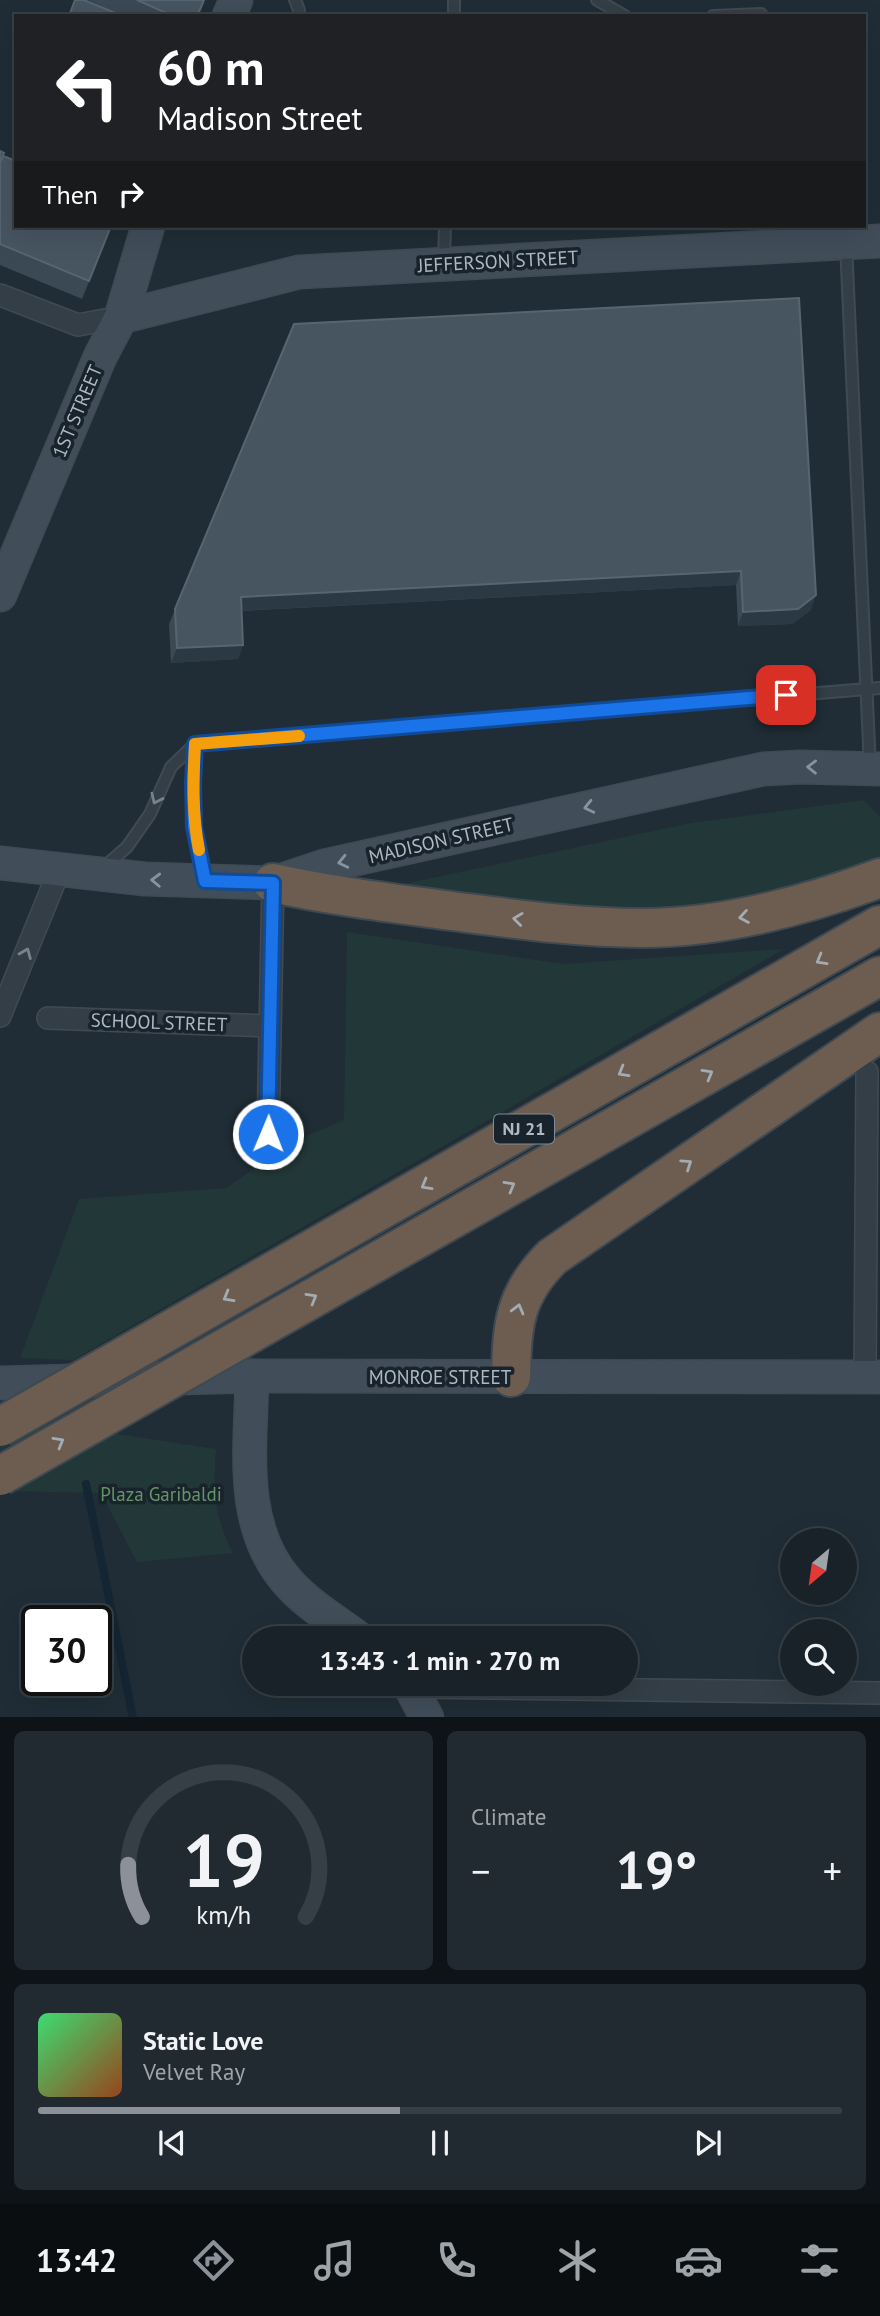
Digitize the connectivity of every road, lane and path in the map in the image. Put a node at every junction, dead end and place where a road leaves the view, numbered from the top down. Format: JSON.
{"nodes":[{"id":1,"x":597,"y":0,"type":"edge"},
{"id":2,"x":622,"y":14,"type":"edge"},
{"id":3,"x":147,"y":228,"type":"edge"},
{"id":4,"x":445,"y":228,"type":"edge"},
{"id":5,"x":880,"y":241,"type":"edge"},
{"id":6,"x":846,"y":243,"type":"junction"},
{"id":7,"x":443,"y":264,"type":"junction"},
{"id":8,"x":0,"y":295,"type":"edge"},
{"id":9,"x":121,"y":317,"type":"junction"},
{"id":10,"x":0,"y":595,"type":"edge"},
{"id":11,"x":880,"y":688,"type":"edge"},
{"id":12,"x":866,"y":689,"type":"junction"},
{"id":13,"x":195,"y":744,"type":"junction"},
{"id":14,"x":875,"y":770,"type":"edge"},
{"id":15,"x":0,"y":863,"type":"edge"},
{"id":16,"x":59,"y":871,"type":"junction"},
{"id":17,"x":96,"y":874,"type":"junction"},
{"id":18,"x":880,"y":878,"type":"edge"},
{"id":19,"x":205,"y":881,"type":"junction"},
{"id":20,"x":273,"y":883,"type":"junction"},
{"id":21,"x":880,"y":925,"type":"edge"},
{"id":22,"x":880,"y":976,"type":"edge"},
{"id":23,"x":0,"y":1016,"type":"edge"},
{"id":24,"x":48,"y":1018,"type":"dead end"},
{"id":25,"x":270,"y":1026,"type":"junction"},
{"id":26,"x":880,"y":1032,"type":"edge"},
{"id":27,"x":867,"y":1072,"type":"dead end"},
{"id":28,"x":268,"y":1134,"type":"dead end"},
{"id":29,"x":252,"y":1376,"type":"junction"},
{"id":30,"x":511,"y":1377,"type":"junction"},
{"id":31,"x":872,"y":1378,"type":"edge"},
{"id":32,"x":0,"y":1383,"type":"edge"},
{"id":33,"x":0,"y":1427,"type":"edge"},
{"id":34,"x":0,"y":1476,"type":"edge"},
{"id":35,"x":343,"y":1626,"type":"edge"},
{"id":36,"x":638,"y":1689,"type":"edge"},
{"id":37,"x":880,"y":1693,"type":"edge"},
{"id":38,"x":416,"y":1696,"type":"edge"},
{"id":39,"x":426,"y":1717,"type":"edge"}],
"edges":[{"from":1,"to":2,"type":"lane"},
{"from":3,"to":9,"type":"street","name":"1ST STREET"},
{"from":4,"to":7,"type":"lane"},
{"from":5,"to":6,"type":"street","name":"JEFFERSON STREET"},
{"from":6,"to":7,"type":"street","name":"JEFFERSON STREET"},
{"from":6,"to":12,"type":"lane"},
{"from":7,"to":9,"type":"street","name":"JEFFERSON STREET"},
{"from":8,"to":9,"type":"street"},
{"from":9,"to":10,"type":"street","name":"1ST STREET"},
{"from":11,"to":12,"type":"lane"},
{"from":12,"to":13,"type":"lane"},
{"from":12,"to":14,"type":"lane"},
{"from":13,"to":17,"type":"lane","one_way":true},
{"from":13,"to":19,"type":"lane"},
{"from":14,"to":20,"type":"street","name":"MADISON STREET","one_way":true},
{"from":15,"to":16,"type":"street","name":"MADISON STREET"},
{"from":16,"to":17,"type":"street","name":"MADISON STREET"},
{"from":23,"to":16,"type":"street","one_way":true},
{"from":19,"to":17,"type":"street","name":"MADISON STREET","one_way":true},
{"from":18,"to":20,"type":"highway","one_way":true},
{"from":19,"to":20,"type":"street","name":"MADISON STREET"},
{"from":20,"to":25,"type":"street"},
{"from":21,"to":33,"type":"highway","number":"NJ 21","one_way":true,"bridge":true},
{"from":34,"to":22,"type":"highway","number":"NJ 21","one_way":true,"bridge":true},
{"from":24,"to":25,"type":"street","name":"SCHOOL STREET"},
{"from":25,"to":28,"type":"street"},
{"from":30,"to":26,"type":"highway","one_way":true},
{"from":27,"to":31,"type":"street"},
{"from":29,"to":30,"type":"street","name":"MONROE STREET"},
{"from":29,"to":32,"type":"street","name":"MONROE STREET"},
{"from":29,"to":35,"type":"street"},
{"from":30,"to":31,"type":"street","name":"MONROE STREET"},
{"from":36,"to":37,"type":"street"},
{"from":38,"to":39,"type":"street"}]}
